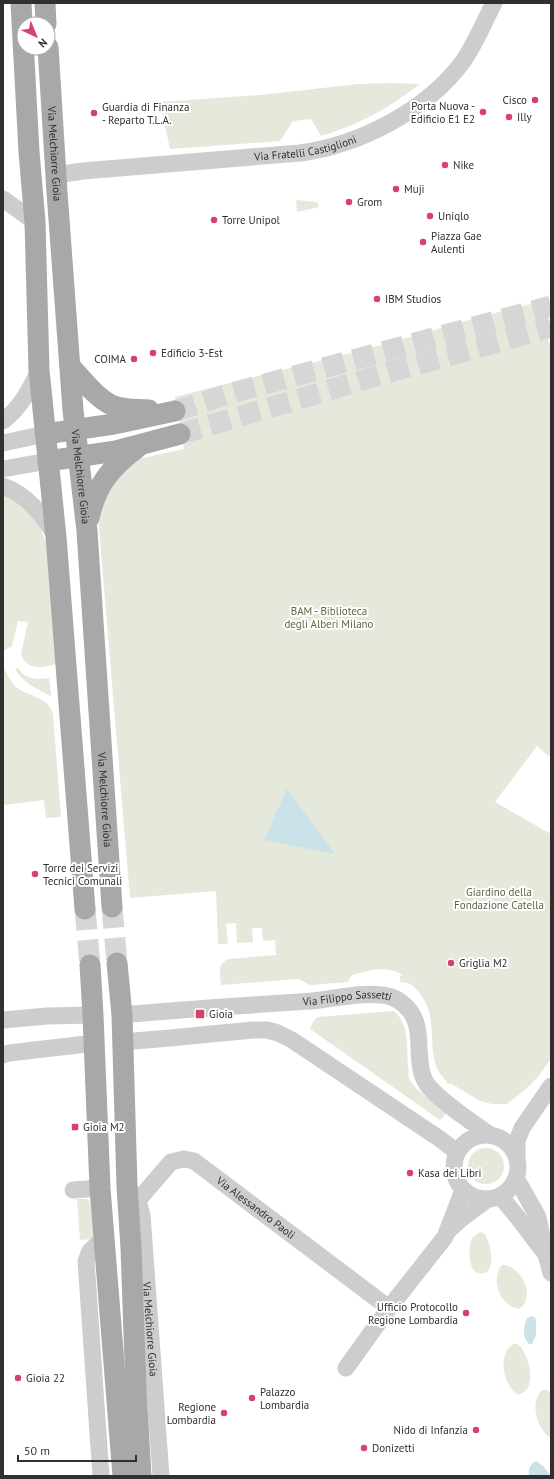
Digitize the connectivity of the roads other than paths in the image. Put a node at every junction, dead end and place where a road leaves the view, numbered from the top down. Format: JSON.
{"nodes":[{"id":1,"x":21,"y":3,"type":"edge"},
{"id":2,"x":45,"y":3,"type":"edge"},
{"id":3,"x":494,"y":3,"type":"edge"},
{"id":4,"x":46,"y":16,"type":"edge"},
{"id":5,"x":49,"y":56,"type":"edge"},
{"id":6,"x":56,"y":175,"type":"junction"},
{"id":7,"x":3,"y":199,"type":"edge"},
{"id":8,"x":35,"y":222,"type":"junction"},
{"id":9,"x":70,"y":366,"type":"junction"},
{"id":10,"x":39,"y":370,"type":"junction"},
{"id":11,"x":3,"y":421,"type":"edge"},
{"id":12,"x":76,"y":430,"type":"junction"},
{"id":13,"x":45,"y":434,"type":"junction"},
{"id":14,"x":180,"y":434,"type":"tunnel mouth"},
{"id":15,"x":3,"y":443,"type":"edge"},
{"id":16,"x":140,"y":446,"type":"junction"},
{"id":17,"x":79,"y":457,"type":"junction"},
{"id":18,"x":48,"y":461,"type":"junction"},
{"id":19,"x":3,"y":469,"type":"edge"},
{"id":20,"x":3,"y":486,"type":"edge"},
{"id":21,"x":87,"y":531,"type":"junction"},
{"id":22,"x":56,"y":537,"type":"junction"},
{"id":23,"x":112,"y":907,"type":"tunnel mouth"},
{"id":24,"x":85,"y":909,"type":"tunnel mouth"},
{"id":25,"x":118,"y":963,"type":"tunnel mouth"},
{"id":26,"x":90,"y":965,"type":"tunnel mouth"},
{"id":27,"x":3,"y":1012,"type":"edge"},
{"id":28,"x":94,"y":1015,"type":"junction"},
{"id":29,"x":122,"y":1015,"type":"junction"},
{"id":30,"x":24,"y":1018,"type":"junction"},
{"id":31,"x":3,"y":1020,"type":"edge"},
{"id":32,"x":122,"y":1042,"type":"junction"},
{"id":33,"x":95,"y":1043,"type":"junction"},
{"id":34,"x":5,"y":1054,"type":"edge"},
{"id":35,"x":551,"y":1086,"type":"edge"},
{"id":36,"x":490,"y":1135,"type":"junction"},
{"id":37,"x":457,"y":1152,"type":"junction"},
{"id":38,"x":517,"y":1158,"type":"junction"},
{"id":39,"x":516,"y":1178,"type":"junction"},
{"id":40,"x":100,"y":1188,"type":"junction"},
{"id":41,"x":73,"y":1190,"type":"dead end"},
{"id":42,"x":463,"y":1190,"type":"junction"},
{"id":43,"x":494,"y":1198,"type":"junction"},
{"id":44,"x":131,"y":1200,"type":"junction"},
{"id":45,"x":545,"y":1218,"type":"edge"},
{"id":46,"x":448,"y":1232,"type":"junction"},
{"id":47,"x":104,"y":1239,"type":"junction"},
{"id":48,"x":546,"y":1255,"type":"junction"},
{"id":49,"x":551,"y":1273,"type":"edge"},
{"id":50,"x":389,"y":1308,"type":"junction"},
{"id":51,"x":346,"y":1368,"type":"dead end"},
{"id":52,"x":101,"y":1476,"type":"edge"},
{"id":53,"x":123,"y":1476,"type":"edge"},
{"id":54,"x":141,"y":1476,"type":"edge"},
{"id":55,"x":161,"y":1476,"type":"edge"}],
"edges":[{"from":1,"to":8,"type":"main road"},
{"from":2,"to":4,"type":"main road"},
{"from":3,"to":6,"type":"street","name":"Via Fratelli Castiglioni"},
{"from":5,"to":6,"type":"main road","name":"Via Melchiorre Gioia"},
{"from":6,"to":9,"type":"main road","name":"Via Melchiorre Gioia"},
{"from":7,"to":8,"type":"street"},
{"from":8,"to":10,"type":"main road"},
{"from":9,"to":12,"type":"main road","name":"Via Melchiorre Gioia"},
{"from":9,"to":12,"type":"main road"},
{"from":10,"to":11,"type":"street"},
{"from":10,"to":13,"type":"main road"},
{"from":12,"to":13,"type":"main road"},
{"from":12,"to":17,"type":"main road","name":"Via Melchiorre Gioia"},
{"from":13,"to":15,"type":"street"},
{"from":13,"to":18,"type":"main road"},
{"from":14,"to":16,"type":"main road"},
{"from":16,"to":17,"type":"main road"},
{"from":16,"to":21,"type":"main road"},
{"from":17,"to":18,"type":"main road"},
{"from":17,"to":21,"type":"main road","name":"Via Melchiorre Gioia"},
{"from":18,"to":19,"type":"street"},
{"from":18,"to":22,"type":"main road"},
{"from":20,"to":22,"type":"street"},
{"from":21,"to":23,"type":"main road","name":"Via Melchiorre Gioia"},
{"from":22,"to":24,"type":"main road"},
{"from":25,"to":29,"type":"main road","name":"Via Melchiorre Gioia"},
{"from":26,"to":28,"type":"main road"},
{"from":27,"to":30,"type":"street"},
{"from":28,"to":29,"type":"main road"},
{"from":28,"to":30,"type":"street"},
{"from":28,"to":33,"type":"main road"},
{"from":29,"to":32,"type":"main road","name":"Via Melchiorre Gioia"},
{"from":29,"to":36,"type":"street","name":"Via Filippo Sassetti"},
{"from":30,"to":31,"type":"street"},
{"from":32,"to":33,"type":"main road"},
{"from":32,"to":37,"type":"street"},
{"from":32,"to":44,"type":"main road","name":"Via Melchiorre Gioia"},
{"from":33,"to":34,"type":"street"},
{"from":33,"to":40,"type":"main road"},
{"from":35,"to":38,"type":"street"},
{"from":36,"to":37,"type":"street"},
{"from":36,"to":38,"type":"street"},
{"from":37,"to":42,"type":"street"},
{"from":38,"to":39,"type":"street"},
{"from":39,"to":43,"type":"street"},
{"from":39,"to":45,"type":"street"},
{"from":40,"to":41,"type":"street"},
{"from":40,"to":47,"type":"main road"},
{"from":42,"to":43,"type":"street"},
{"from":42,"to":46,"type":"street"},
{"from":43,"to":46,"type":"street"},
{"from":43,"to":48,"type":"street"},
{"from":44,"to":50,"type":"street","name":"Via Alessandro Paoli"},
{"from":44,"to":54,"type":"main road","name":"Via Melchiorre Gioia"},
{"from":44,"to":55,"type":"street","name":"Via Melchiorre Gioia"},
{"from":45,"to":48,"type":"street"},
{"from":46,"to":50,"type":"street"},
{"from":47,"to":52,"type":"street"},
{"from":47,"to":53,"type":"main road"},
{"from":48,"to":49,"type":"street"},
{"from":50,"to":51,"type":"street"}]}
